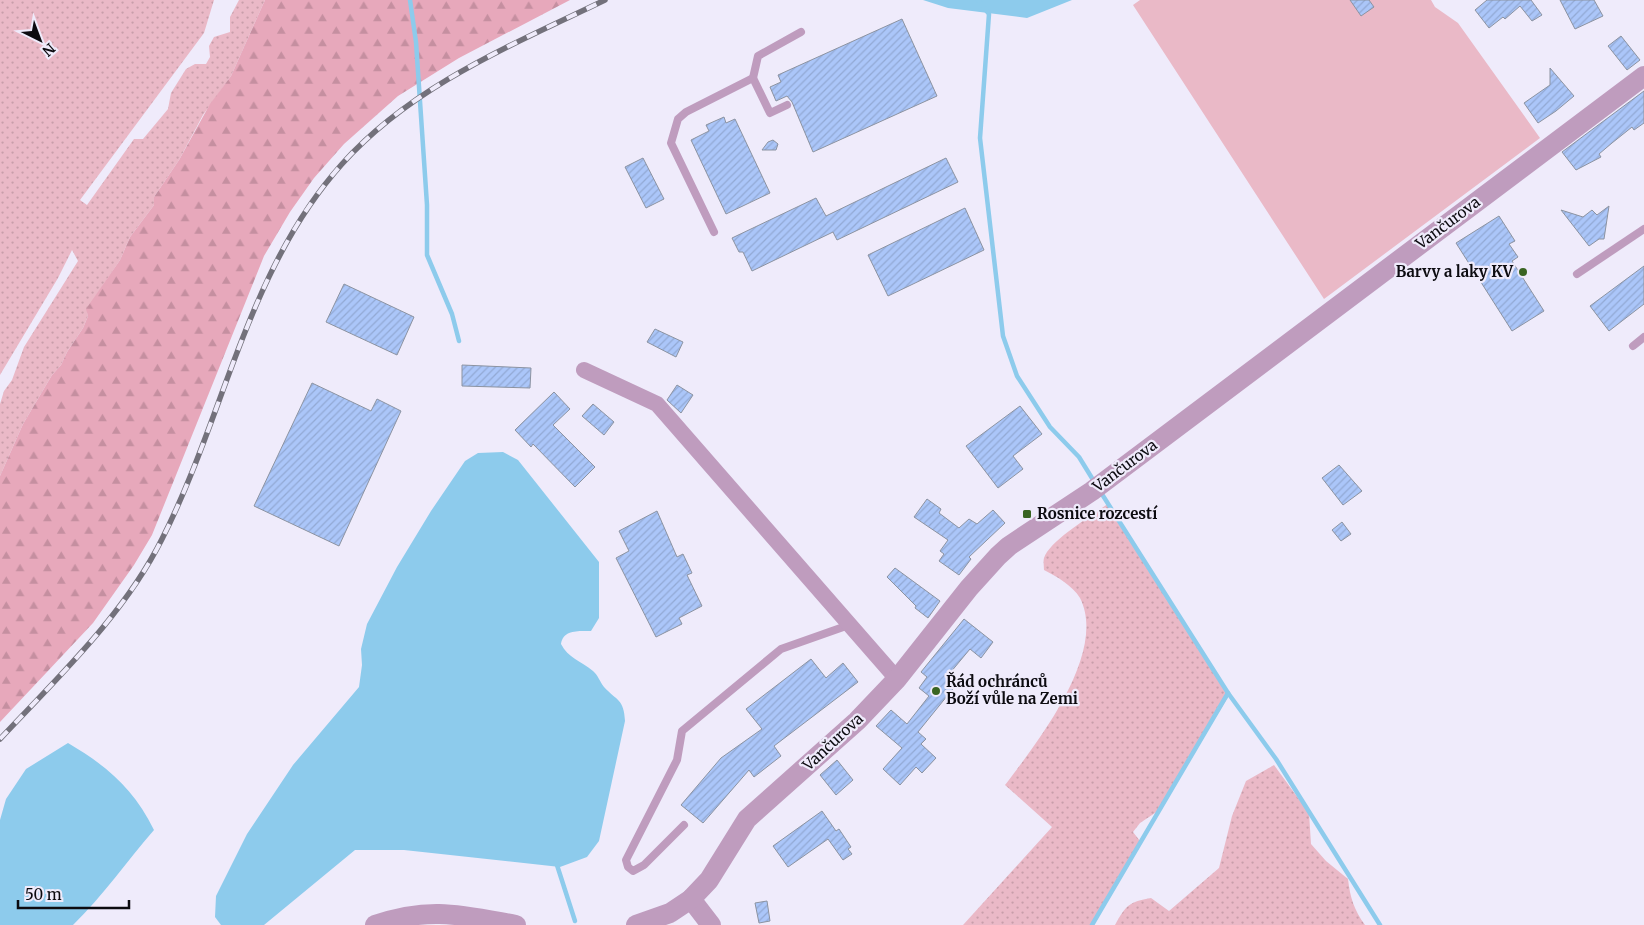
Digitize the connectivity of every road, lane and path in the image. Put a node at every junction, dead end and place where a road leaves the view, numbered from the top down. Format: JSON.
{"nodes":[{"id":1,"x":801,"y":32,"type":"dead end"},
{"id":2,"x":1644,"y":76,"type":"edge"},
{"id":3,"x":753,"y":78,"type":"junction"},
{"id":4,"x":787,"y":105,"type":"dead end"},
{"id":5,"x":1644,"y":229,"type":"edge"},
{"id":6,"x":714,"y":232,"type":"dead end"},
{"id":7,"x":1577,"y":274,"type":"dead end"},
{"id":8,"x":1644,"y":337,"type":"edge"},
{"id":9,"x":1632,"y":346,"type":"dead end"},
{"id":10,"x":584,"y":370,"type":"dead end"},
{"id":11,"x":849,"y":625,"type":"junction"},
{"id":12,"x":897,"y":680,"type":"junction"},
{"id":13,"x":684,"y":825,"type":"dead end"},
{"id":14,"x":691,"y":899,"type":"junction"},
{"id":15,"x":375,"y":925,"type":"edge"},
{"id":16,"x":516,"y":925,"type":"edge"},
{"id":17,"x":636,"y":925,"type":"edge"},
{"id":18,"x":710,"y":925,"type":"edge"}],
"edges":[{"from":1,"to":3,"type":"lane"},
{"from":2,"to":12,"type":"street","name":"Vančurova"},
{"from":3,"to":4,"type":"lane"},
{"from":3,"to":6,"type":"lane"},
{"from":5,"to":7,"type":"lane"},
{"from":8,"to":9,"type":"lane"},
{"from":10,"to":11,"type":"street"},
{"from":11,"to":12,"type":"street"},
{"from":11,"to":13,"type":"lane"},
{"from":12,"to":14,"type":"street","name":"Vančurova"},
{"from":14,"to":17,"type":"street","name":"Vančurova"},
{"from":14,"to":18,"type":"street"},
{"from":15,"to":16,"type":"street"}]}
